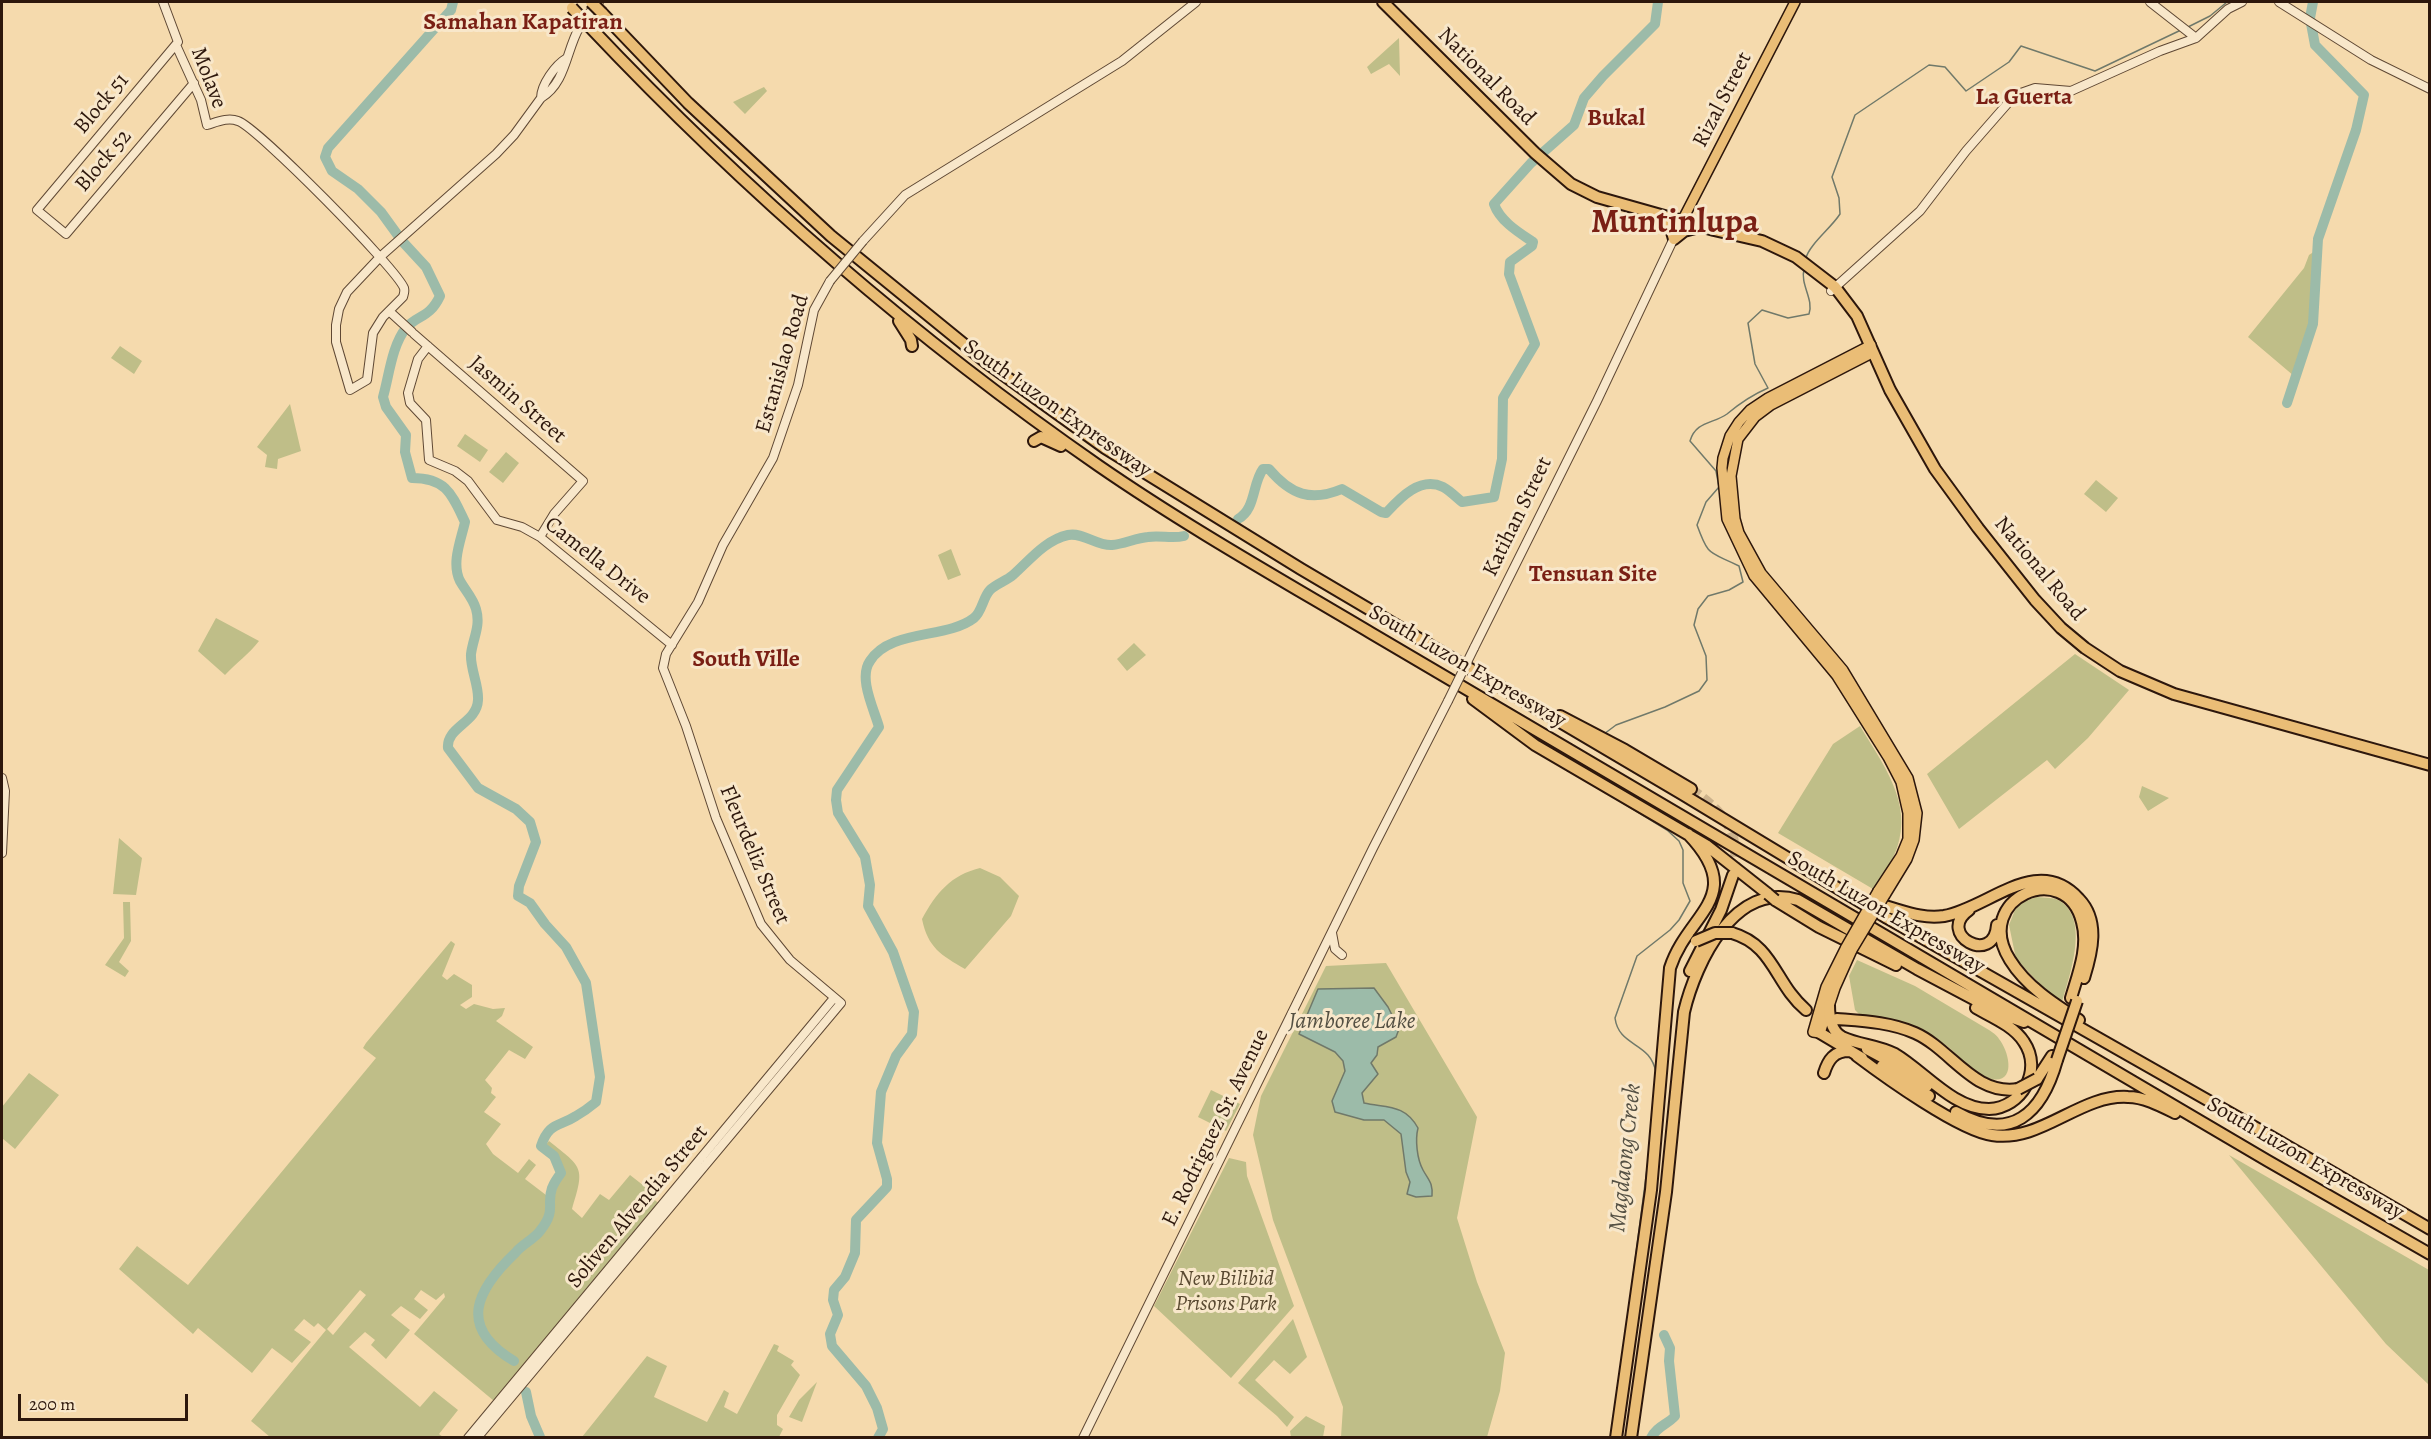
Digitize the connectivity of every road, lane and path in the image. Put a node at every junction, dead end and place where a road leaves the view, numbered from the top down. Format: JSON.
{"nodes":[{"id":1,"x":163,"y":2,"type":"edge"},
{"id":2,"x":591,"y":2,"type":"edge"},
{"id":3,"x":1196,"y":2,"type":"edge"},
{"id":4,"x":1383,"y":2,"type":"edge"},
{"id":5,"x":1795,"y":2,"type":"edge"},
{"id":6,"x":2150,"y":2,"type":"edge"},
{"id":7,"x":2241,"y":2,"type":"edge"},
{"id":8,"x":2279,"y":2,"type":"edge"},
{"id":9,"x":569,"y":5,"type":"edge"},
{"id":10,"x":601,"y":7,"type":"edge"},
{"id":11,"x":2194,"y":37,"type":"junction"},
{"id":12,"x":177,"y":44,"type":"junction"},
{"id":13,"x":194,"y":83,"type":"junction"},
{"id":14,"x":2430,"y":89,"type":"edge"},
{"id":15,"x":1564,"y":176,"type":"junction"},
{"id":16,"x":37,"y":210,"type":"joint"},
{"id":17,"x":1661,"y":215,"type":"junction"},
{"id":18,"x":1684,"y":218,"type":"junction"},
{"id":19,"x":1703,"y":227,"type":"junction"},
{"id":20,"x":1740,"y":234,"type":"junction"},
{"id":21,"x":1674,"y":239,"type":"junction"},
{"id":22,"x":380,"y":257,"type":"junction"},
{"id":23,"x":1832,"y":287,"type":"junction"},
{"id":24,"x":891,"y":309,"type":"junction"},
{"id":25,"x":388,"y":311,"type":"junction"},
{"id":26,"x":428,"y":346,"type":"junction"},
{"id":27,"x":912,"y":346,"type":"dead end"},
{"id":28,"x":1870,"y":348,"type":"junction"},
{"id":29,"x":1034,"y":441,"type":"dead end"},
{"id":30,"x":1101,"y":467,"type":"junction"},
{"id":31,"x":540,"y":537,"type":"junction"},
{"id":32,"x":672,"y":645,"type":"junction"},
{"id":33,"x":1432,"y":669,"type":"junction"},
{"id":34,"x":1520,"y":699,"type":"junction"},
{"id":35,"x":2430,"y":765,"type":"edge"},
{"id":36,"x":2,"y":778,"type":"edge"},
{"id":37,"x":1691,"y":789,"type":"tunnel mouth"},
{"id":38,"x":1688,"y":834,"type":"junction"},
{"id":39,"x":1380,"y":835,"type":"joint"},
{"id":40,"x":2,"y":853,"type":"edge"},
{"id":41,"x":1734,"y":875,"type":"tunnel mouth"},
{"id":42,"x":2015,"y":899,"type":"junction"},
{"id":43,"x":1860,"y":902,"type":"junction"},
{"id":44,"x":1982,"y":902,"type":"junction"},
{"id":45,"x":1332,"y":933,"type":"junction"},
{"id":46,"x":1849,"y":948,"type":"junction"},
{"id":47,"x":1342,"y":955,"type":"dead end"},
{"id":48,"x":1917,"y":969,"type":"junction"},
{"id":49,"x":1669,"y":974,"type":"junction"},
{"id":50,"x":2074,"y":1000,"type":"junction"},
{"id":51,"x":837,"y":1001,"type":"junction"},
{"id":52,"x":1965,"y":1001,"type":"junction"},
{"id":53,"x":1828,"y":1005,"type":"junction"},
{"id":54,"x":1806,"y":1010,"type":"dead end"},
{"id":55,"x":1837,"y":1019,"type":"dead end"},
{"id":56,"x":1818,"y":1029,"type":"junction"},
{"id":57,"x":2053,"y":1033,"type":"junction"},
{"id":58,"x":1840,"y":1040,"type":"junction"},
{"id":59,"x":2107,"y":1043,"type":"junction"},
{"id":60,"x":1853,"y":1054,"type":"junction"},
{"id":61,"x":2055,"y":1058,"type":"junction"},
{"id":62,"x":1824,"y":1073,"type":"dead end"},
{"id":63,"x":1673,"y":1116,"type":"junction"},
{"id":64,"x":2204,"y":1123,"type":"junction"},
{"id":65,"x":2430,"y":1229,"type":"edge"},
{"id":66,"x":2430,"y":1254,"type":"edge"},
{"id":67,"x":468,"y":1437,"type":"edge"},
{"id":68,"x":477,"y":1437,"type":"edge"},
{"id":69,"x":1083,"y":1437,"type":"edge"},
{"id":70,"x":1616,"y":1437,"type":"edge"},
{"id":71,"x":1631,"y":1437,"type":"edge"}],
"edges":[{"from":1,"to":12,"type":"street","name":"Molave"},
{"from":2,"to":10,"type":"highway","name":"South Luzon Expressway","bridge":true},
{"from":3,"to":32,"type":"street","name":"Estanislao Road","bridge":true},
{"from":4,"to":15,"type":"highway","name":"National Road"},
{"from":5,"to":18,"type":"main road","name":"Rizal Street"},
{"from":6,"to":11,"type":"street"},
{"from":7,"to":11,"type":"street"},
{"from":8,"to":14,"type":"street"},
{"from":9,"to":24,"type":"highway","name":"South Luzon Expressway","bridge":true},
{"from":10,"to":22,"type":"street"},
{"from":10,"to":34,"type":"highway","name":"South Luzon Expressway"},
{"from":11,"to":23,"type":"street"},
{"from":12,"to":13,"type":"street","name":"Molave"},
{"from":12,"to":16,"type":"street","name":"Block 51"},
{"from":13,"to":16,"type":"street","name":"Block 52"},
{"from":13,"to":22,"type":"street","name":"Molave"},
{"from":15,"to":17,"type":"highway","name":"National Road"},
{"from":15,"to":18,"type":"highway","name":"National Road"},
{"from":17,"to":18,"type":"highway","name":"National Road"},
{"from":17,"to":21,"type":"highway"},
{"from":18,"to":19,"type":"highway","name":"National Road"},
{"from":18,"to":20,"type":"highway","name":"National Road"},
{"from":18,"to":21,"type":"street","name":"Katihan Street"},
{"from":19,"to":20,"type":"highway","name":"National Road"},
{"from":19,"to":21,"type":"highway"},
{"from":20,"to":23,"type":"highway","name":"National Road"},
{"from":21,"to":39,"type":"street","name":"Katihan Street","bridge":true},
{"from":22,"to":25,"type":"street"},
{"from":22,"to":25,"type":"street"},
{"from":23,"to":28,"type":"highway","name":"National Road"},
{"from":24,"to":27,"type":"highway"},
{"from":24,"to":30,"type":"highway","name":"South Luzon Expressway"},
{"from":25,"to":26,"type":"street","name":"Jasmin Street"},
{"from":26,"to":31,"type":"street","name":"Camella Drive"},
{"from":26,"to":31,"type":"street","name":"Jasmin Street"},
{"from":28,"to":35,"type":"highway","name":"National Road"},
{"from":28,"to":46,"type":"main road","bridge":true},
{"from":29,"to":30,"type":"highway"},
{"from":30,"to":33,"type":"highway","name":"South Luzon Expressway"},
{"from":31,"to":32,"type":"street","name":"Camella Drive"},
{"from":32,"to":51,"type":"street","name":"Fleurdeliz Street"},
{"from":33,"to":38,"type":"highway"},
{"from":33,"to":57,"type":"highway","name":"South Luzon Expressway"},
{"from":34,"to":37,"type":"highway"},
{"from":34,"to":43,"type":"highway","name":"South Luzon Expressway"},
{"from":36,"to":40,"type":"street"},
{"from":38,"to":49,"type":"highway"},
{"from":38,"to":52,"type":"highway"},
{"from":39,"to":45,"type":"street","name":"E. Rodriguez Sr. Avenue"},
{"from":41,"to":63,"type":"highway"},
{"from":42,"to":44,"type":"highway"},
{"from":42,"to":50,"type":"highway"},
{"from":42,"to":59,"type":"highway"},
{"from":43,"to":44,"type":"highway"},
{"from":43,"to":59,"type":"highway","name":"South Luzon Expressway"},
{"from":44,"to":50,"type":"highway"},
{"from":45,"to":47,"type":"street"},
{"from":45,"to":69,"type":"street","name":"E. Rodriguez Sr. Avenue"},
{"from":46,"to":53,"type":"main road"},
{"from":46,"to":56,"type":"main road"},
{"from":48,"to":52,"type":"highway"},
{"from":48,"to":57,"type":"highway"},
{"from":48,"to":63,"type":"highway"},
{"from":49,"to":54,"type":"highway","bridge":true},
{"from":49,"to":70,"type":"highway"},
{"from":50,"to":61,"type":"highway"},
{"from":51,"to":67,"type":"street","name":"Soliven Alvendia Street"},
{"from":51,"to":68,"type":"street","name":"Soliven Alvendia Street"},
{"from":52,"to":58,"type":"highway"},
{"from":53,"to":56,"type":"main road"},
{"from":53,"to":58,"type":"highway"},
{"from":55,"to":61,"type":"highway","bridge":true},
{"from":56,"to":58,"type":"highway"},
{"from":57,"to":64,"type":"highway","name":"South Luzon Expressway"},
{"from":58,"to":60,"type":"highway"},
{"from":58,"to":61,"type":"highway"},
{"from":59,"to":65,"type":"highway","name":"South Luzon Expressway"},
{"from":60,"to":61,"type":"highway"},
{"from":60,"to":62,"type":"highway"},
{"from":60,"to":64,"type":"highway"},
{"from":63,"to":71,"type":"highway"},
{"from":64,"to":66,"type":"highway","name":"South Luzon Expressway"}]}
